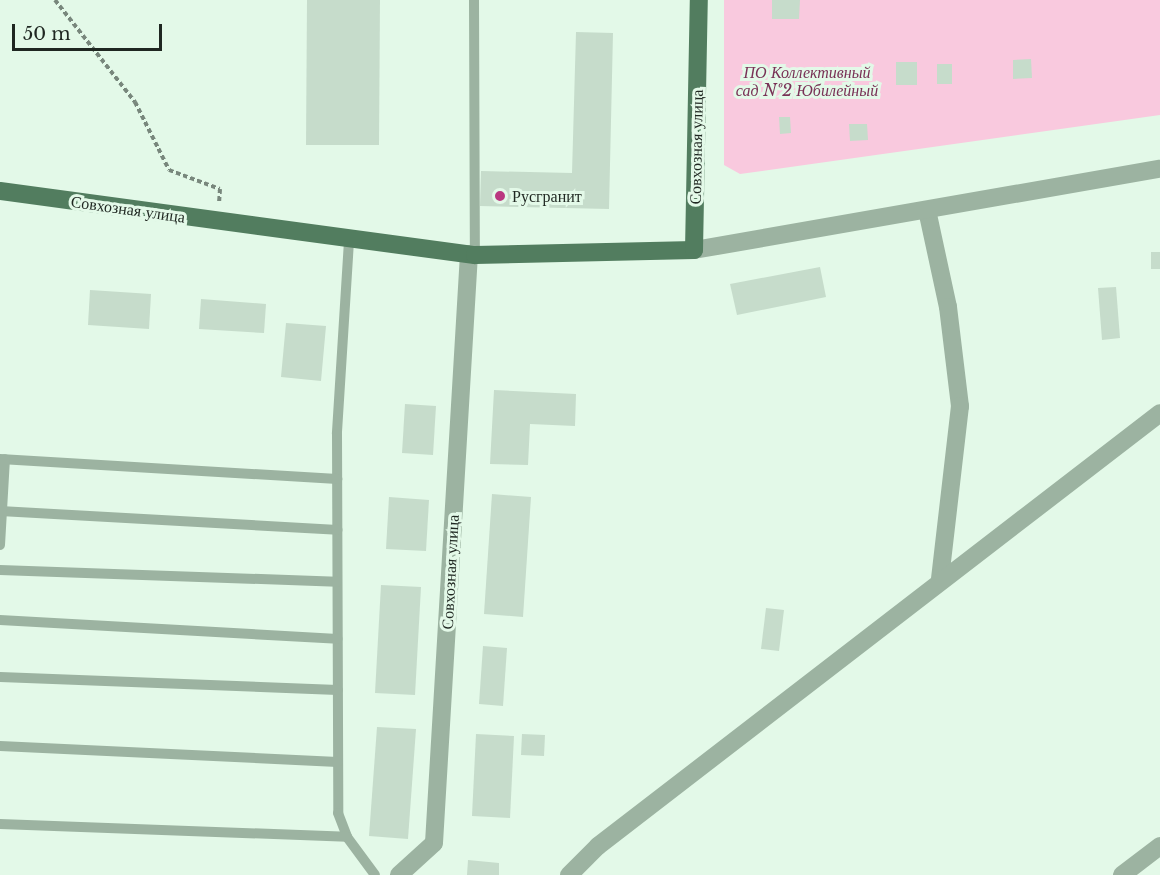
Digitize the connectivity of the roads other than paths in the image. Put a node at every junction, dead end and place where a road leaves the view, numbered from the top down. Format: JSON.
{"nodes":[{"id":1,"x":474,"y":0,"type":"edge"},
{"id":2,"x":699,"y":0,"type":"edge"},
{"id":3,"x":1160,"y":169,"type":"edge"},
{"id":4,"x":0,"y":191,"type":"edge"},
{"id":5,"x":927,"y":210,"type":"junction"},
{"id":6,"x":349,"y":241,"type":"junction"},
{"id":7,"x":694,"y":250,"type":"junction"},
{"id":8,"x":472,"y":255,"type":"junction"},
{"id":9,"x":1160,"y":413,"type":"edge"},
{"id":10,"x":3,"y":459,"type":"edge"},
{"id":11,"x":337,"y":479,"type":"junction"},
{"id":12,"x":2,"y":511,"type":"edge"},
{"id":13,"x":337,"y":530,"type":"junction"},
{"id":14,"x":0,"y":545,"type":"edge"},
{"id":15,"x":0,"y":570,"type":"edge"},
{"id":16,"x":940,"y":580,"type":"junction"},
{"id":17,"x":337,"y":582,"type":"junction"},
{"id":18,"x":0,"y":620,"type":"edge"},
{"id":19,"x":338,"y":639,"type":"junction"},
{"id":20,"x":0,"y":677,"type":"edge"},
{"id":21,"x":338,"y":690,"type":"junction"},
{"id":22,"x":0,"y":746,"type":"edge"},
{"id":23,"x":338,"y":762,"type":"junction"},
{"id":24,"x":0,"y":824,"type":"edge"},
{"id":25,"x":346,"y":837,"type":"junction"},
{"id":26,"x":1160,"y":846,"type":"edge"},
{"id":27,"x":375,"y":875,"type":"edge"},
{"id":28,"x":399,"y":875,"type":"edge"},
{"id":29,"x":569,"y":875,"type":"edge"},
{"id":30,"x":1122,"y":875,"type":"edge"}],
"edges":[{"from":1,"to":8,"type":"lane"},
{"from":2,"to":7,"type":"main road","name":"Совхозная улица"},
{"from":3,"to":5,"type":"street"},
{"from":4,"to":6,"type":"main road","name":"Совхозная улица"},
{"from":5,"to":7,"type":"street"},
{"from":5,"to":16,"type":"street"},
{"from":6,"to":8,"type":"main road","name":"Совхозная улица"},
{"from":6,"to":11,"type":"lane"},
{"from":7,"to":8,"type":"main road","name":"Совхозная улица"},
{"from":8,"to":28,"type":"street","name":"Совхозная улица"},
{"from":9,"to":16,"type":"street"},
{"from":10,"to":11,"type":"lane"},
{"from":10,"to":12,"type":"lane"},
{"from":11,"to":13,"type":"lane"},
{"from":12,"to":13,"type":"lane"},
{"from":12,"to":14,"type":"lane"},
{"from":13,"to":17,"type":"lane"},
{"from":15,"to":17,"type":"lane"},
{"from":16,"to":29,"type":"street"},
{"from":17,"to":19,"type":"lane"},
{"from":18,"to":19,"type":"lane"},
{"from":19,"to":21,"type":"lane"},
{"from":20,"to":21,"type":"lane"},
{"from":21,"to":23,"type":"lane"},
{"from":22,"to":23,"type":"lane"},
{"from":23,"to":25,"type":"lane"},
{"from":24,"to":25,"type":"lane"},
{"from":25,"to":27,"type":"lane"},
{"from":26,"to":30,"type":"street"}]}
